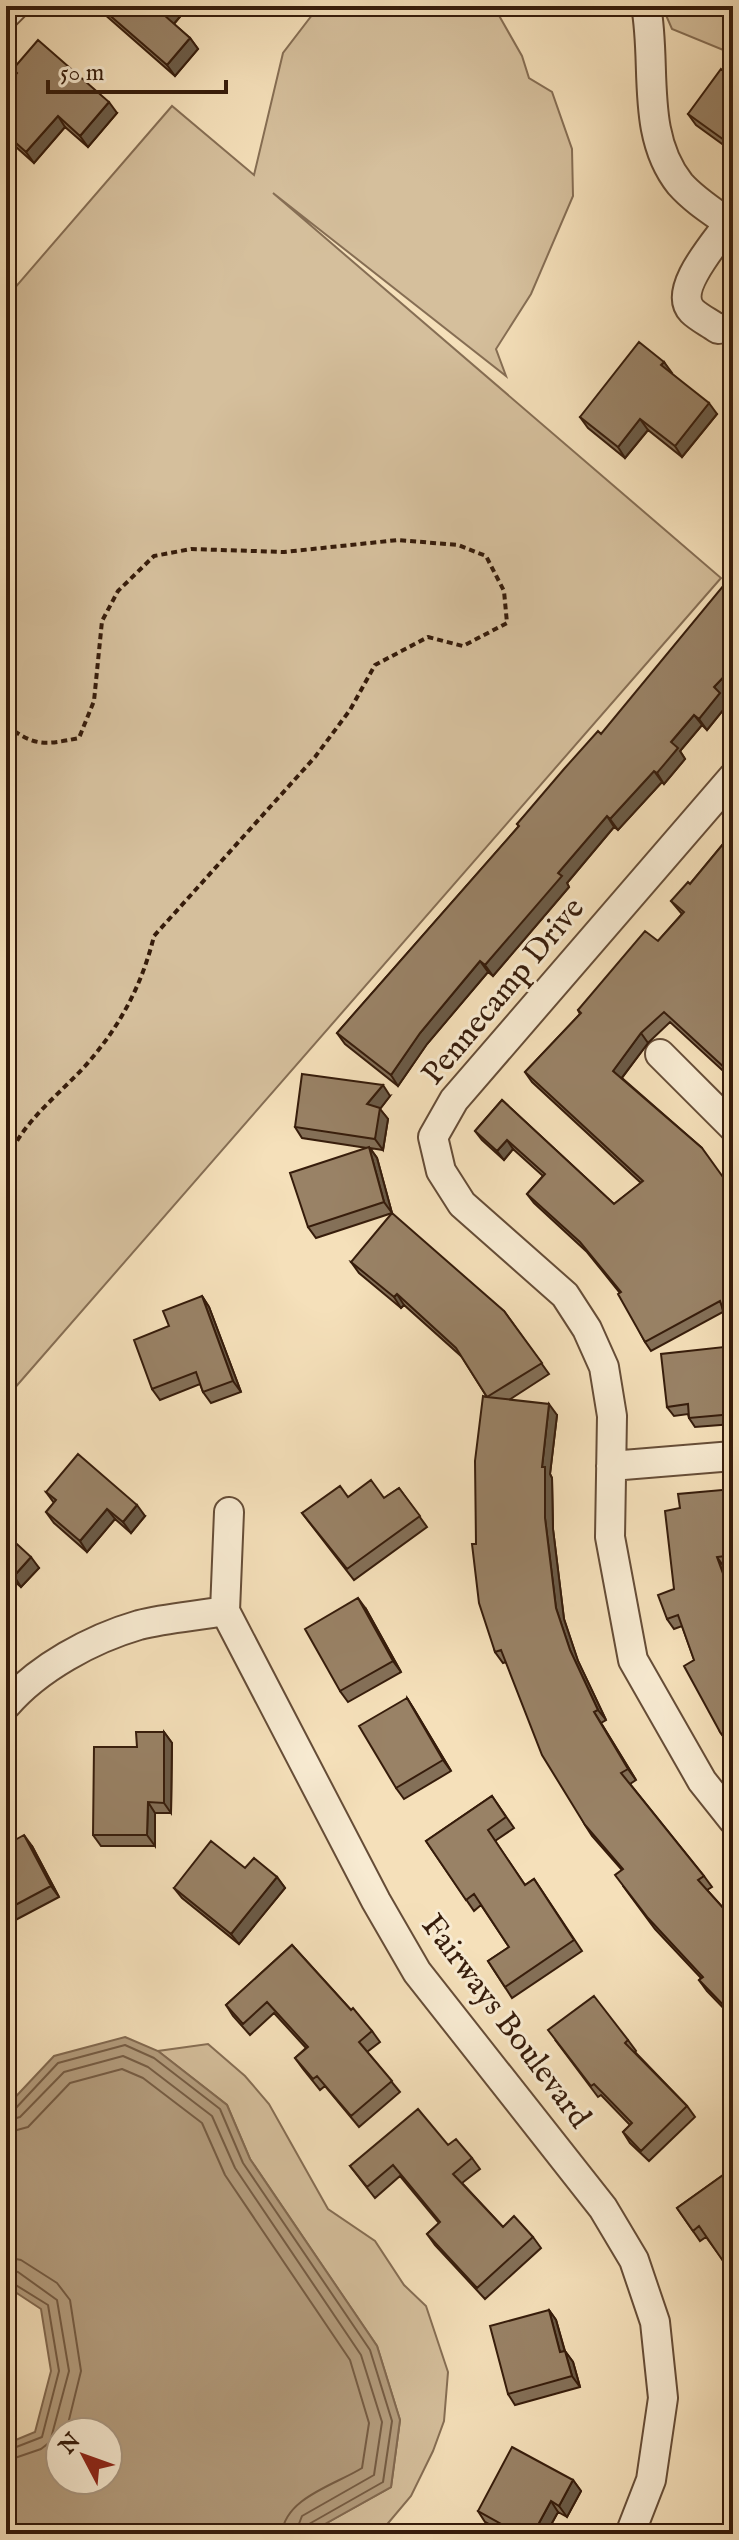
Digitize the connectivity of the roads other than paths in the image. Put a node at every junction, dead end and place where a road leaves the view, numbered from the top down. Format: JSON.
{"nodes":[{"id":1,"x":14,"y":6,"type":"edge"},
{"id":2,"x":646,"y":6,"type":"edge"},
{"id":3,"x":6,"y":14,"type":"edge"},
{"id":4,"x":731,"y":225,"type":"edge"},
{"id":5,"x":733,"y":327,"type":"edge"},
{"id":6,"x":733,"y":777,"type":"edge"},
{"id":7,"x":660,"y":1054,"type":"dead end"},
{"id":8,"x":733,"y":1127,"type":"edge"},
{"id":9,"x":733,"y":1456,"type":"edge"},
{"id":10,"x":611,"y":1466,"type":"junction"},
{"id":11,"x":229,"y":1512,"type":"dead end"},
{"id":12,"x":225,"y":1611,"type":"junction"},
{"id":13,"x":6,"y":1705,"type":"edge"},
{"id":14,"x":733,"y":1820,"type":"edge"},
{"id":15,"x":630,"y":2534,"type":"edge"}],
"edges":[{"from":1,"to":3,"type":"street"},
{"from":2,"to":4,"type":"street"},
{"from":4,"to":5,"type":"street"},
{"from":6,"to":10,"type":"street","name":"Pennecamp Drive"},
{"from":7,"to":8,"type":"street"},
{"from":9,"to":10,"type":"street"},
{"from":10,"to":14,"type":"street","name":"Pennecamp Drive"},
{"from":11,"to":12,"type":"street","name":"Fairways Boulevard"},
{"from":12,"to":13,"type":"street"},
{"from":12,"to":15,"type":"street","name":"Fairways Boulevard"}]}
